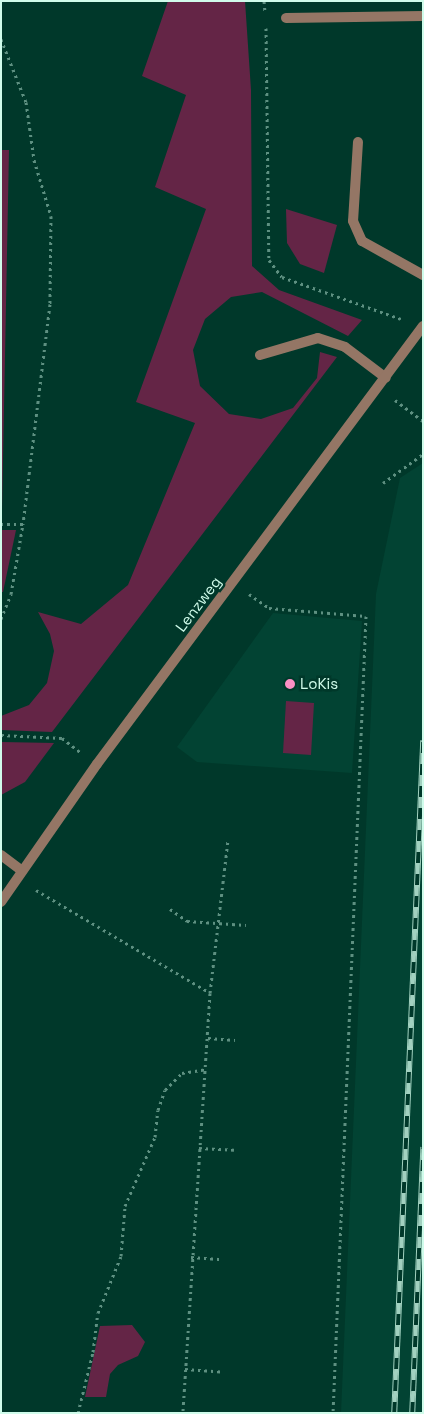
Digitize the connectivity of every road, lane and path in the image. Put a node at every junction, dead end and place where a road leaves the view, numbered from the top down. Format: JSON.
{"nodes":[{"id":1,"x":264,"y":1,"type":"edge"},
{"id":2,"x":423,"y":16,"type":"edge"},
{"id":3,"x":286,"y":18,"type":"dead end"},
{"id":4,"x":1,"y":39,"type":"edge"},
{"id":5,"x":358,"y":142,"type":"dead end"},
{"id":6,"x":423,"y":275,"type":"edge"},
{"id":7,"x":423,"y":327,"type":"edge"},
{"id":8,"x":260,"y":355,"type":"dead end"},
{"id":9,"x":386,"y":378,"type":"junction"},
{"id":10,"x":378,"y":387,"type":"junction"},
{"id":11,"x":423,"y":421,"type":"edge"},
{"id":12,"x":423,"y":454,"type":"edge"},
{"id":13,"x":383,"y":483,"type":"dead end"},
{"id":14,"x":1,"y":524,"type":"edge"},
{"id":15,"x":23,"y":524,"type":"junction"},
{"id":16,"x":233,"y":582,"type":"junction"},
{"id":17,"x":1,"y":619,"type":"edge"},
{"id":18,"x":1,"y":735,"type":"edge"},
{"id":19,"x":97,"y":764,"type":"junction"},
{"id":20,"x":228,"y":839,"type":"dead end"},
{"id":21,"x":1,"y":856,"type":"edge"},
{"id":22,"x":19,"y":874,"type":"junction"},
{"id":23,"x":1,"y":902,"type":"edge"},
{"id":24,"x":170,"y":909,"type":"dead end"},
{"id":25,"x":218,"y":923,"type":"junction"},
{"id":26,"x":246,"y":925,"type":"dead end"},
{"id":27,"x":210,"y":993,"type":"junction"},
{"id":28,"x":208,"y":1038,"type":"junction"},
{"id":29,"x":235,"y":1040,"type":"dead end"},
{"id":30,"x":206,"y":1069,"type":"junction"},
{"id":31,"x":199,"y":1148,"type":"junction"},
{"id":32,"x":234,"y":1150,"type":"dead end"},
{"id":33,"x":191,"y":1257,"type":"junction"},
{"id":34,"x":222,"y":1259,"type":"dead end"},
{"id":35,"x":185,"y":1369,"type":"junction"},
{"id":36,"x":224,"y":1372,"type":"dead end"},
{"id":37,"x":78,"y":1413,"type":"edge"},
{"id":38,"x":183,"y":1413,"type":"edge"},
{"id":39,"x":333,"y":1413,"type":"edge"}],
"edges":[{"from":1,"to":7,"type":"path"},
{"from":2,"to":3,"type":"street"},
{"from":4,"to":15,"type":"path"},
{"from":5,"to":6,"type":"street"},
{"from":7,"to":9,"type":"street","name":"Lenzweg"},
{"from":8,"to":9,"type":"street"},
{"from":9,"to":10,"type":"street","name":"Lenzweg"},
{"from":10,"to":11,"type":"path"},
{"from":10,"to":16,"type":"street","name":"Lenzweg"},
{"from":12,"to":13,"type":"path"},
{"from":14,"to":15,"type":"path"},
{"from":15,"to":17,"type":"path"},
{"from":16,"to":19,"type":"street","name":"Lenzweg"},
{"from":16,"to":39,"type":"path"},
{"from":18,"to":19,"type":"path"},
{"from":19,"to":22,"type":"street","name":"Lenzweg"},
{"from":20,"to":25,"type":"path"},
{"from":21,"to":22,"type":"street"},
{"from":22,"to":23,"type":"street","name":"Lenzweg"},
{"from":22,"to":27,"type":"path"},
{"from":24,"to":25,"type":"path"},
{"from":25,"to":26,"type":"path"},
{"from":25,"to":27,"type":"path"},
{"from":27,"to":28,"type":"path"},
{"from":28,"to":29,"type":"path"},
{"from":28,"to":30,"type":"path"},
{"from":30,"to":31,"type":"path"},
{"from":30,"to":37,"type":"path"},
{"from":31,"to":32,"type":"path"},
{"from":31,"to":33,"type":"path"},
{"from":33,"to":34,"type":"path"},
{"from":33,"to":35,"type":"path"},
{"from":35,"to":36,"type":"path"},
{"from":35,"to":38,"type":"path"}]}
